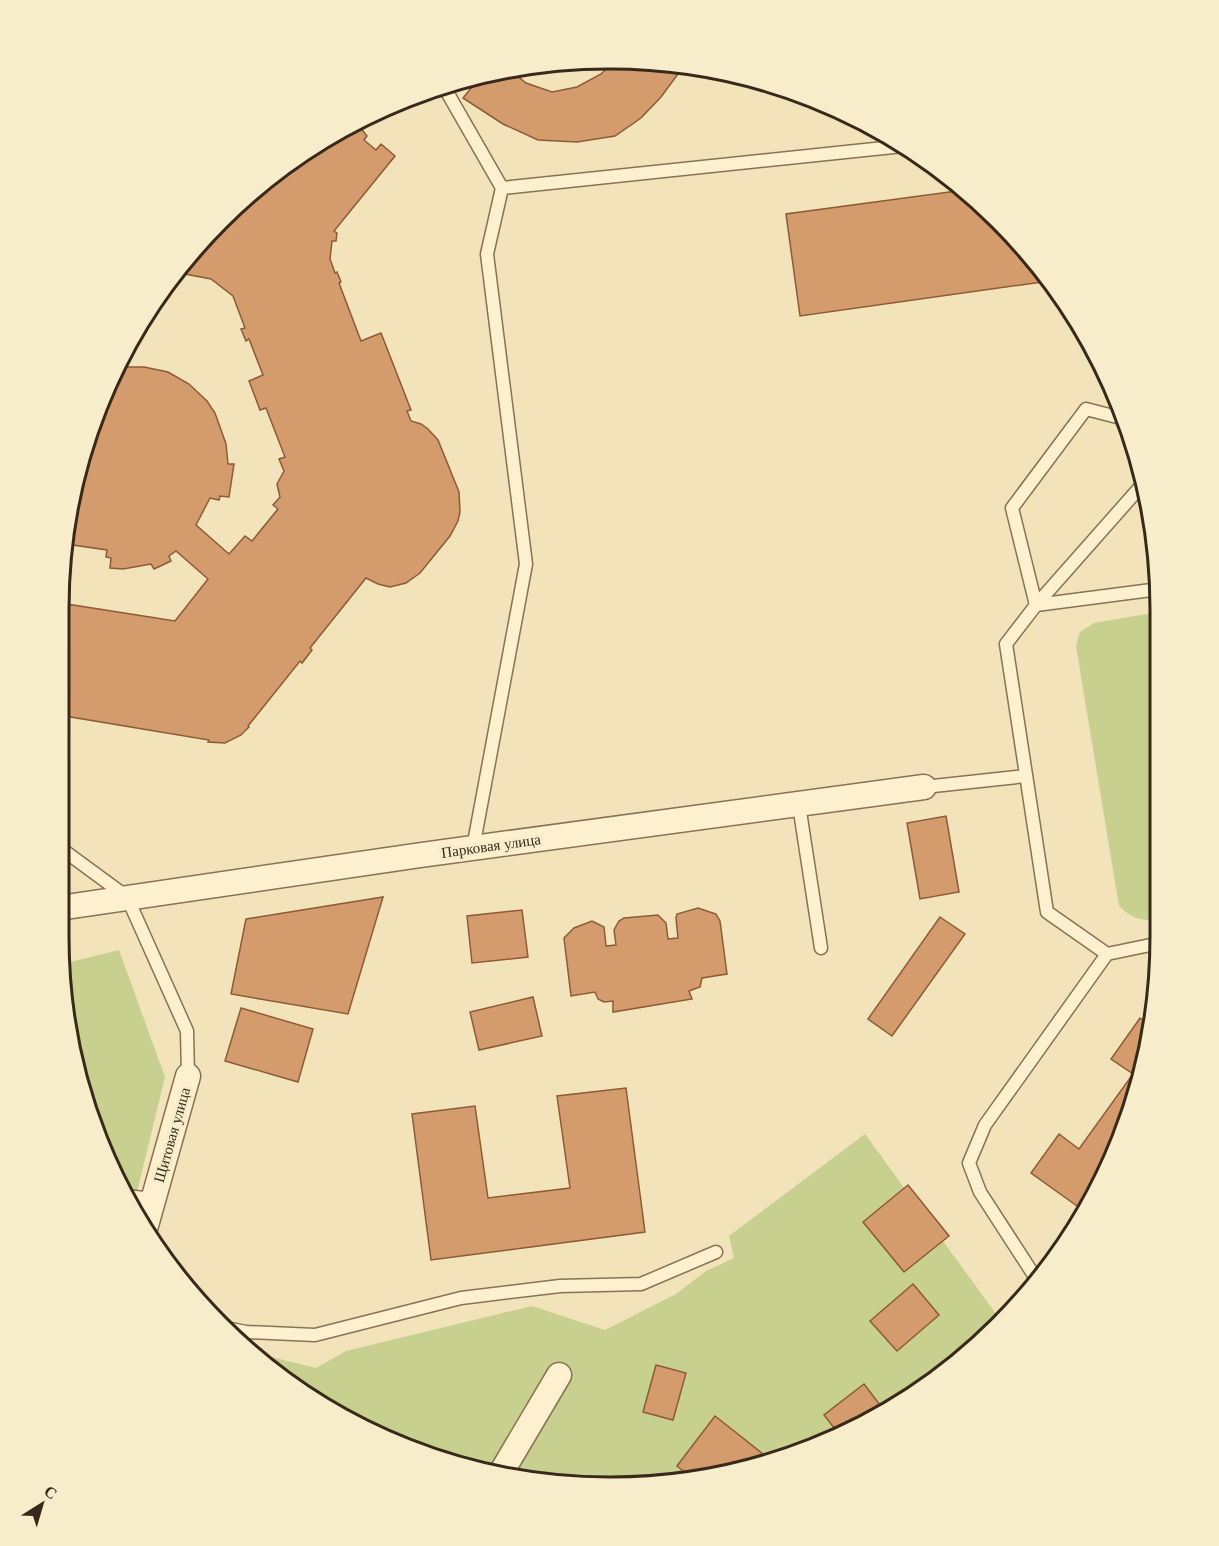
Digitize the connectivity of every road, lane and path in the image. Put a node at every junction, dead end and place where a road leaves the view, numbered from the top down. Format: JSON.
{"nodes":[{"id":1,"x":447,"y":94,"type":"edge"},
{"id":2,"x":890,"y":147,"type":"edge"},
{"id":3,"x":502,"y":188,"type":"junction"},
{"id":4,"x":1114,"y":416,"type":"edge"},
{"id":5,"x":1137,"y":491,"type":"edge"},
{"id":6,"x":1149,"y":590,"type":"edge"},
{"id":7,"x":1036,"y":605,"type":"junction"},
{"id":8,"x":1026,"y":776,"type":"junction"},
{"id":9,"x":924,"y":787,"type":"joint"},
{"id":10,"x":799,"y":805,"type":"junction"},
{"id":11,"x":473,"y":848,"type":"junction"},
{"id":12,"x":69,"y":854,"type":"edge"},
{"id":13,"x":127,"y":897,"type":"junction"},
{"id":14,"x":69,"y":906,"type":"edge"},
{"id":15,"x":1150,"y":945,"type":"edge"},
{"id":16,"x":821,"y":948,"type":"dead end"},
{"id":17,"x":1107,"y":954,"type":"junction"},
{"id":18,"x":188,"y":1076,"type":"joint"},
{"id":19,"x":136,"y":1197,"type":"edge"},
{"id":20,"x":153,"y":1199,"type":"junction"},
{"id":21,"x":148,"y":1218,"type":"edge"},
{"id":22,"x":716,"y":1252,"type":"dead end"},
{"id":23,"x":1032,"y":1273,"type":"edge"},
{"id":24,"x":240,"y":1331,"type":"edge"},
{"id":25,"x":559,"y":1375,"type":"dead end"},
{"id":26,"x":505,"y":1467,"type":"edge"}],
"edges":[{"from":1,"to":3,"type":"lane"},
{"from":2,"to":3,"type":"lane"},
{"from":3,"to":11,"type":"lane"},
{"from":4,"to":7,"type":"lane"},
{"from":5,"to":7,"type":"lane"},
{"from":6,"to":7,"type":"lane"},
{"from":7,"to":8,"type":"lane"},
{"from":8,"to":9,"type":"lane"},
{"from":8,"to":17,"type":"lane"},
{"from":9,"to":10,"type":"street","name":"Парковая улица"},
{"from":10,"to":11,"type":"street","name":"Парковая улица"},
{"from":10,"to":16,"type":"lane"},
{"from":11,"to":13,"type":"street","name":"Парковая улица"},
{"from":12,"to":13,"type":"lane"},
{"from":13,"to":14,"type":"street","name":"Парковая улица"},
{"from":13,"to":18,"type":"lane"},
{"from":15,"to":17,"type":"lane"},
{"from":17,"to":23,"type":"lane"},
{"from":18,"to":20,"type":"street","name":"Щитовая улица"},
{"from":19,"to":20,"type":"lane"},
{"from":20,"to":21,"type":"street","name":"Щитовая улица"},
{"from":22,"to":24,"type":"lane"},
{"from":25,"to":26,"type":"street"}]}
